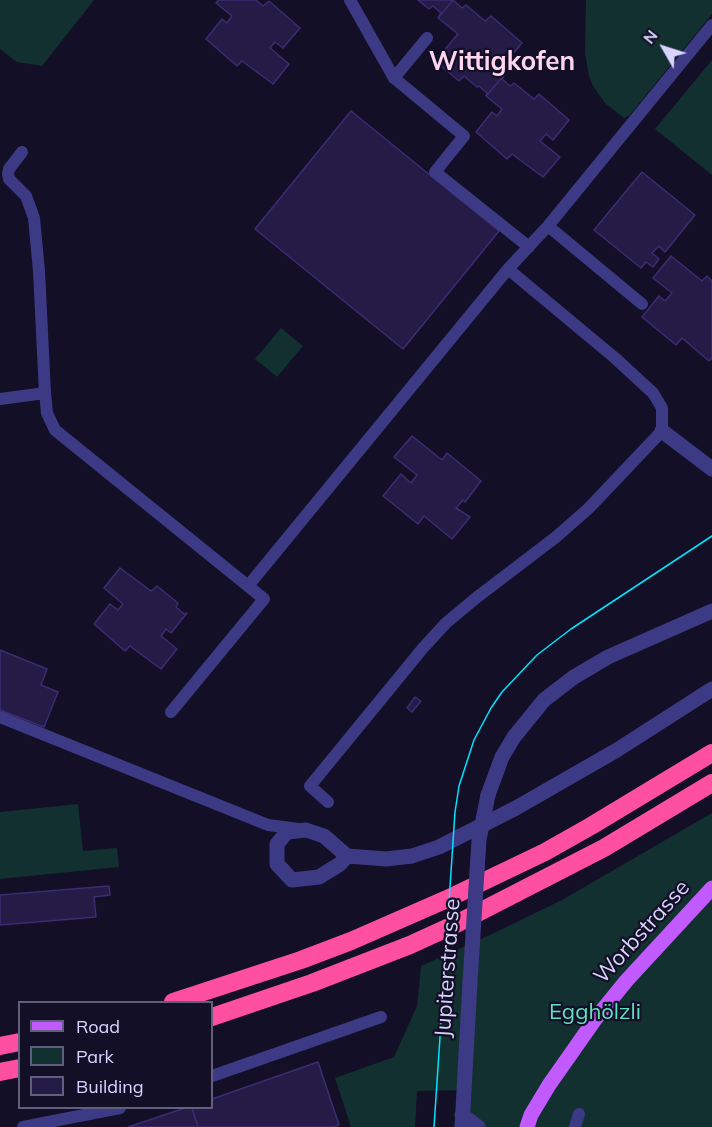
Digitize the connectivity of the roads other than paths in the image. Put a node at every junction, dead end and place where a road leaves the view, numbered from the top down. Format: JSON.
{"nodes":[{"id":1,"x":350,"y":0,"type":"edge"},
{"id":2,"x":712,"y":25,"type":"edge"},
{"id":3,"x":427,"y":38,"type":"dead end"},
{"id":4,"x":394,"y":78,"type":"junction"},
{"id":5,"x":22,"y":152,"type":"dead end"},
{"id":6,"x":548,"y":226,"type":"junction"},
{"id":7,"x":529,"y":247,"type":"junction"},
{"id":8,"x":508,"y":269,"type":"junction"},
{"id":9,"x":642,"y":304,"type":"dead end"},
{"id":10,"x":45,"y":393,"type":"junction"},
{"id":11,"x":0,"y":399,"type":"edge"},
{"id":12,"x":662,"y":430,"type":"junction"},
{"id":13,"x":712,"y":469,"type":"edge"},
{"id":14,"x":248,"y":586,"type":"junction"},
{"id":15,"x":712,"y":611,"type":"edge"},
{"id":16,"x":712,"y":689,"type":"edge"},
{"id":17,"x":171,"y":712,"type":"dead end"},
{"id":18,"x":0,"y":717,"type":"edge"},
{"id":19,"x":712,"y":753,"type":"edge"},
{"id":20,"x":712,"y":783,"type":"edge"},
{"id":21,"x":328,"y":802,"type":"dead end"},
{"id":22,"x":306,"y":830,"type":"junction"},
{"id":23,"x":348,"y":856,"type":"junction"},
{"id":24,"x":712,"y":888,"type":"edge"},
{"id":25,"x":176,"y":1001,"type":"edge"},
{"id":26,"x":213,"y":1017,"type":"edge"},
{"id":27,"x":381,"y":1017,"type":"dead end"},
{"id":28,"x":18,"y":1042,"type":"edge"},
{"id":29,"x":0,"y":1046,"type":"edge"},
{"id":30,"x":18,"y":1068,"type":"edge"},
{"id":31,"x":0,"y":1072,"type":"edge"},
{"id":32,"x":213,"y":1076,"type":"edge"},
{"id":33,"x":112,"y":1109,"type":"edge"},
{"id":34,"x":579,"y":1114,"type":"dead end"},
{"id":35,"x":462,"y":1121,"type":"edge"},
{"id":36,"x":525,"y":1124,"type":"edge"},
{"id":37,"x":45,"y":1125,"type":"edge"},
{"id":38,"x":23,"y":1127,"type":"edge"},
{"id":39,"x":478,"y":1127,"type":"edge"},
{"id":40,"x":575,"y":1127,"type":"edge"}],
"edges":[{"from":1,"to":4,"type":"lane"},
{"from":2,"to":6,"type":"lane"},
{"from":3,"to":4,"type":"lane"},
{"from":4,"to":7,"type":"lane"},
{"from":5,"to":10,"type":"lane"},
{"from":6,"to":7,"type":"lane"},
{"from":6,"to":9,"type":"lane"},
{"from":7,"to":8,"type":"lane"},
{"from":8,"to":12,"type":"lane"},
{"from":8,"to":14,"type":"lane"},
{"from":10,"to":11,"type":"lane"},
{"from":10,"to":14,"type":"lane"},
{"from":12,"to":13,"type":"street"},
{"from":12,"to":21,"type":"lane"},
{"from":14,"to":17,"type":"lane"},
{"from":15,"to":35,"type":"street","name":"Jupiterstrasse","bridge":true},
{"from":16,"to":23,"type":"street"},
{"from":18,"to":22,"type":"lane"},
{"from":19,"to":25,"type":"highway"},
{"from":20,"to":26,"type":"highway"},
{"from":22,"to":23,"type":"street"},
{"from":22,"to":23,"type":"street"},
{"from":24,"to":36,"type":"main road","name":"Worbstrasse"},
{"from":27,"to":32,"type":"lane"},
{"from":28,"to":29,"type":"highway"},
{"from":30,"to":31,"type":"highway"},
{"from":33,"to":37,"type":"lane"},
{"from":34,"to":40,"type":"lane"},
{"from":35,"to":39,"type":"street","name":"Jupiterstrasse"},
{"from":37,"to":38,"type":"lane"}]}
